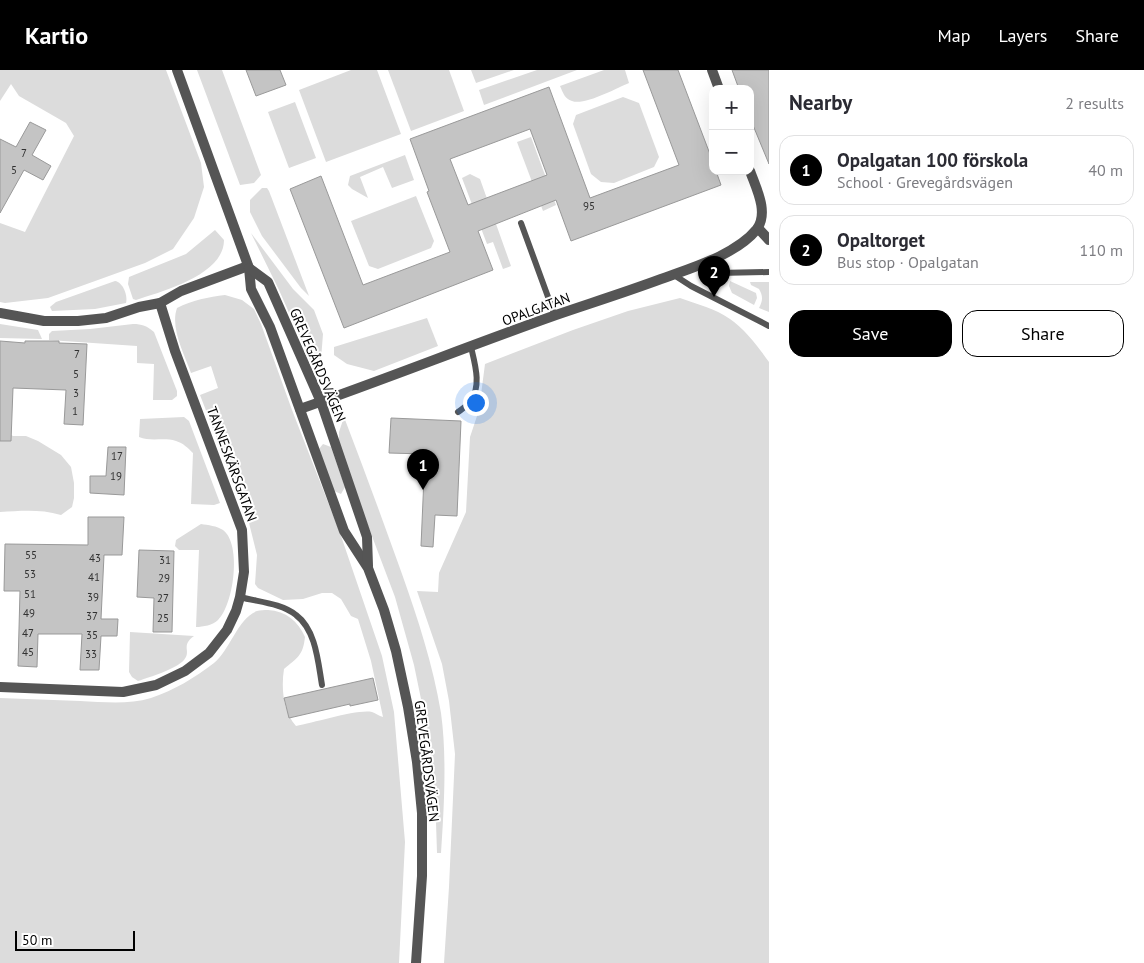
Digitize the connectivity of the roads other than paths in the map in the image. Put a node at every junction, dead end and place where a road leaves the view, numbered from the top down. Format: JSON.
{"nodes":[{"id":1,"x":177,"y":70,"type":"edge"},
{"id":2,"x":712,"y":70,"type":"edge"},
{"id":3,"x":718,"y":85,"type":"edge"},
{"id":4,"x":752,"y":175,"type":"edge"},
{"id":5,"x":765,"y":203,"type":"edge"},
{"id":6,"x":521,"y":223,"type":"dead end"},
{"id":7,"x":758,"y":228,"type":"junction"},
{"id":8,"x":769,"y":240,"type":"edge"},
{"id":9,"x":702,"y":264,"type":"junction"},
{"id":10,"x":249,"y":267,"type":"junction"},
{"id":11,"x":769,"y":272,"type":"edge"},
{"id":12,"x":674,"y":274,"type":"junction"},
{"id":13,"x":160,"y":303,"type":"junction"},
{"id":14,"x":0,"y":314,"type":"edge"},
{"id":15,"x":556,"y":316,"type":"junction"},
{"id":16,"x":769,"y":326,"type":"edge"},
{"id":17,"x":471,"y":347,"type":"junction"},
{"id":18,"x":321,"y":402,"type":"junction"},
{"id":19,"x":300,"y":409,"type":"junction"},
{"id":20,"x":458,"y":412,"type":"dead end"},
{"id":21,"x":368,"y":568,"type":"junction"},
{"id":22,"x":240,"y":598,"type":"junction"},
{"id":23,"x":322,"y":685,"type":"dead end"},
{"id":24,"x":0,"y":686,"type":"edge"},
{"id":25,"x":416,"y":963,"type":"edge"}],
"edges":[{"from":1,"to":10,"type":"street","name":"GREVEGÅRDSVÄGEN"},
{"from":2,"to":3,"type":"street"},
{"from":4,"to":5,"type":"street"},
{"from":5,"to":7,"type":"street"},
{"from":6,"to":15,"type":"lane"},
{"from":7,"to":8,"type":"street"},
{"from":7,"to":9,"type":"street","name":"OPALGATAN"},
{"from":9,"to":11,"type":"lane"},
{"from":9,"to":12,"type":"street","name":"OPALGATAN"},
{"from":10,"to":13,"type":"street"},
{"from":10,"to":18,"type":"street","name":"GREVEGÅRDSVÄGEN"},
{"from":10,"to":19,"type":"street","name":"GREVEGÅRDSVÄGEN"},
{"from":12,"to":15,"type":"street","name":"OPALGATAN"},
{"from":12,"to":16,"type":"lane"},
{"from":13,"to":14,"type":"street"},
{"from":13,"to":22,"type":"street","name":"TANNESKÄRSGATAN"},
{"from":15,"to":17,"type":"street","name":"OPALGATAN"},
{"from":17,"to":18,"type":"street","name":"OPALGATAN"},
{"from":17,"to":20,"type":"lane"},
{"from":18,"to":19,"type":"street","name":"OPALGATAN"},
{"from":18,"to":21,"type":"street","name":"GREVEGÅRDSVÄGEN"},
{"from":19,"to":21,"type":"street","name":"GREVEGÅRDSVÄGEN"},
{"from":21,"to":25,"type":"street","name":"GREVEGÅRDSVÄGEN"},
{"from":22,"to":23,"type":"lane"},
{"from":22,"to":24,"type":"street","name":"TANNESKÄRSGATAN"}]}
